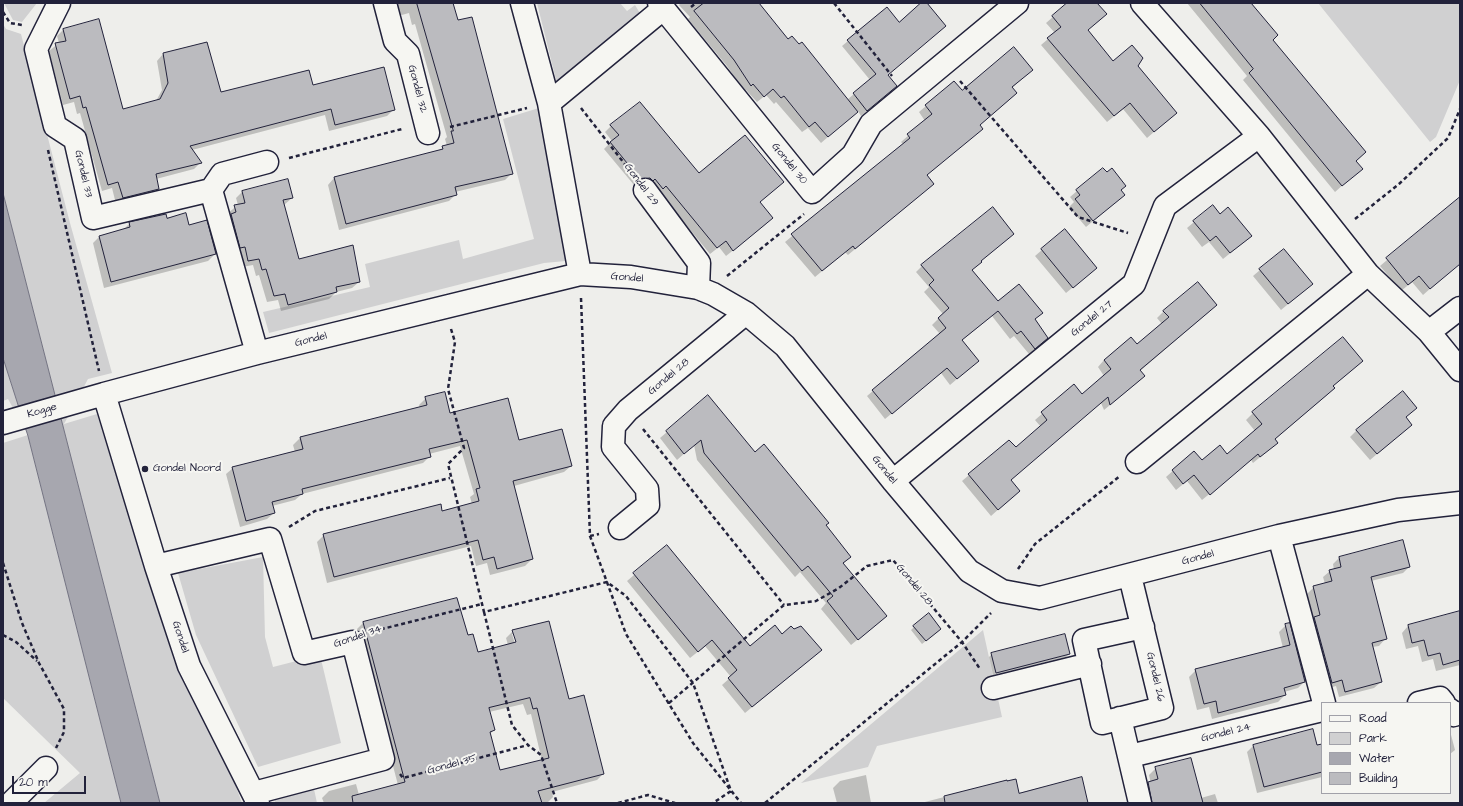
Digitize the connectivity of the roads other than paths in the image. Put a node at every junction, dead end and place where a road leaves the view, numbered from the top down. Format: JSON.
{"nodes":[{"id":1,"x":60,"y":3,"type":"edge"},
{"id":2,"x":385,"y":3,"type":"edge"},
{"id":3,"x":522,"y":3,"type":"edge"},
{"id":4,"x":1017,"y":3,"type":"edge"},
{"id":5,"x":1142,"y":3,"type":"edge"},
{"id":6,"x":661,"y":6,"type":"edge"},
{"id":7,"x":549,"y":103,"type":"junction"},
{"id":8,"x":428,"y":133,"type":"dead end"},
{"id":9,"x":1259,"y":136,"type":"junction"},
{"id":10,"x":267,"y":162,"type":"dead end"},
{"id":11,"x":211,"y":190,"type":"junction"},
{"id":12,"x":644,"y":190,"type":"road end"},
{"id":13,"x":580,"y":274,"type":"junction"},
{"id":14,"x":1368,"y":274,"type":"junction"},
{"id":15,"x":706,"y":291,"type":"junction"},
{"id":16,"x":1460,"y":308,"type":"edge"},
{"id":17,"x":746,"y":313,"type":"junction"},
{"id":18,"x":1429,"y":332,"type":"junction"},
{"id":19,"x":257,"y":353,"type":"junction"},
{"id":20,"x":1460,"y":370,"type":"edge"},
{"id":21,"x":104,"y":394,"type":"junction"},
{"id":22,"x":3,"y":423,"type":"edge"},
{"id":23,"x":1137,"y":462,"type":"road end"},
{"id":24,"x":893,"y":481,"type":"junction"},
{"id":25,"x":1460,"y":503,"type":"edge"},
{"id":26,"x":620,"y":528,"type":"dead end"},
{"id":27,"x":1279,"y":536,"type":"junction"},
{"id":28,"x":156,"y":566,"type":"junction"},
{"id":29,"x":1130,"y":576,"type":"junction"},
{"id":30,"x":1143,"y":627,"type":"junction"},
{"id":31,"x":1090,"y":664,"type":"junction"},
{"id":32,"x":992,"y":688,"type":"road end"},
{"id":33,"x":1324,"y":702,"type":"edge"},
{"id":34,"x":1423,"y":702,"type":"edge"},
{"id":35,"x":1444,"y":702,"type":"edge"},
{"id":36,"x":1321,"y":710,"type":"edge"},
{"id":37,"x":1120,"y":718,"type":"junction"},
{"id":38,"x":1130,"y":756,"type":"junction"},
{"id":39,"x":46,"y":768,"type":"road end"},
{"id":40,"x":256,"y":798,"type":"edge"},
{"id":41,"x":11,"y":803,"type":"edge"},
{"id":42,"x":1140,"y":803,"type":"edge"}],
"edges":[{"from":1,"to":11,"type":"street","name":"Gondel 33"},
{"from":2,"to":8,"type":"street","name":"Gondel 32"},
{"from":3,"to":7,"type":"street"},
{"from":4,"to":6,"type":"street","name":"Gondel 30"},
{"from":5,"to":9,"type":"street"},
{"from":6,"to":7,"type":"street"},
{"from":7,"to":13,"type":"street"},
{"from":9,"to":14,"type":"street"},
{"from":9,"to":24,"type":"street","name":"Gondel 27"},
{"from":10,"to":11,"type":"street"},
{"from":11,"to":19,"type":"street"},
{"from":12,"to":15,"type":"street","name":"Gondel 29"},
{"from":13,"to":15,"type":"street","name":"Gondel"},
{"from":13,"to":19,"type":"street","name":"Gondel"},
{"from":14,"to":18,"type":"street"},
{"from":14,"to":23,"type":"street"},
{"from":15,"to":17,"type":"street","name":"Gondel"},
{"from":16,"to":18,"type":"street"},
{"from":17,"to":24,"type":"street","name":"Gondel"},
{"from":17,"to":26,"type":"street","name":"Gondel 28"},
{"from":18,"to":20,"type":"street"},
{"from":19,"to":21,"type":"street","name":"Gondel"},
{"from":21,"to":22,"type":"street","name":"Kogge"},
{"from":21,"to":28,"type":"street","name":"Gondel"},
{"from":24,"to":29,"type":"street","name":"Gondel"},
{"from":25,"to":27,"type":"street","name":"Gondel"},
{"from":27,"to":29,"type":"street","name":"Gondel"},
{"from":27,"to":33,"type":"street"},
{"from":28,"to":40,"type":"street","name":"Gondel"},
{"from":28,"to":40,"type":"street","name":"Gondel 34"},
{"from":29,"to":30,"type":"street","name":"Gondel 26"},
{"from":30,"to":31,"type":"street","name":"Gondel 26"},
{"from":30,"to":37,"type":"street","name":"Gondel 26"},
{"from":31,"to":32,"type":"street"},
{"from":31,"to":37,"type":"street","name":"Gondel 26"},
{"from":34,"to":35,"type":"street"},
{"from":36,"to":38,"type":"street","name":"Gondel 24"},
{"from":37,"to":38,"type":"street"},
{"from":38,"to":42,"type":"street"},
{"from":39,"to":41,"type":"street"}]}
